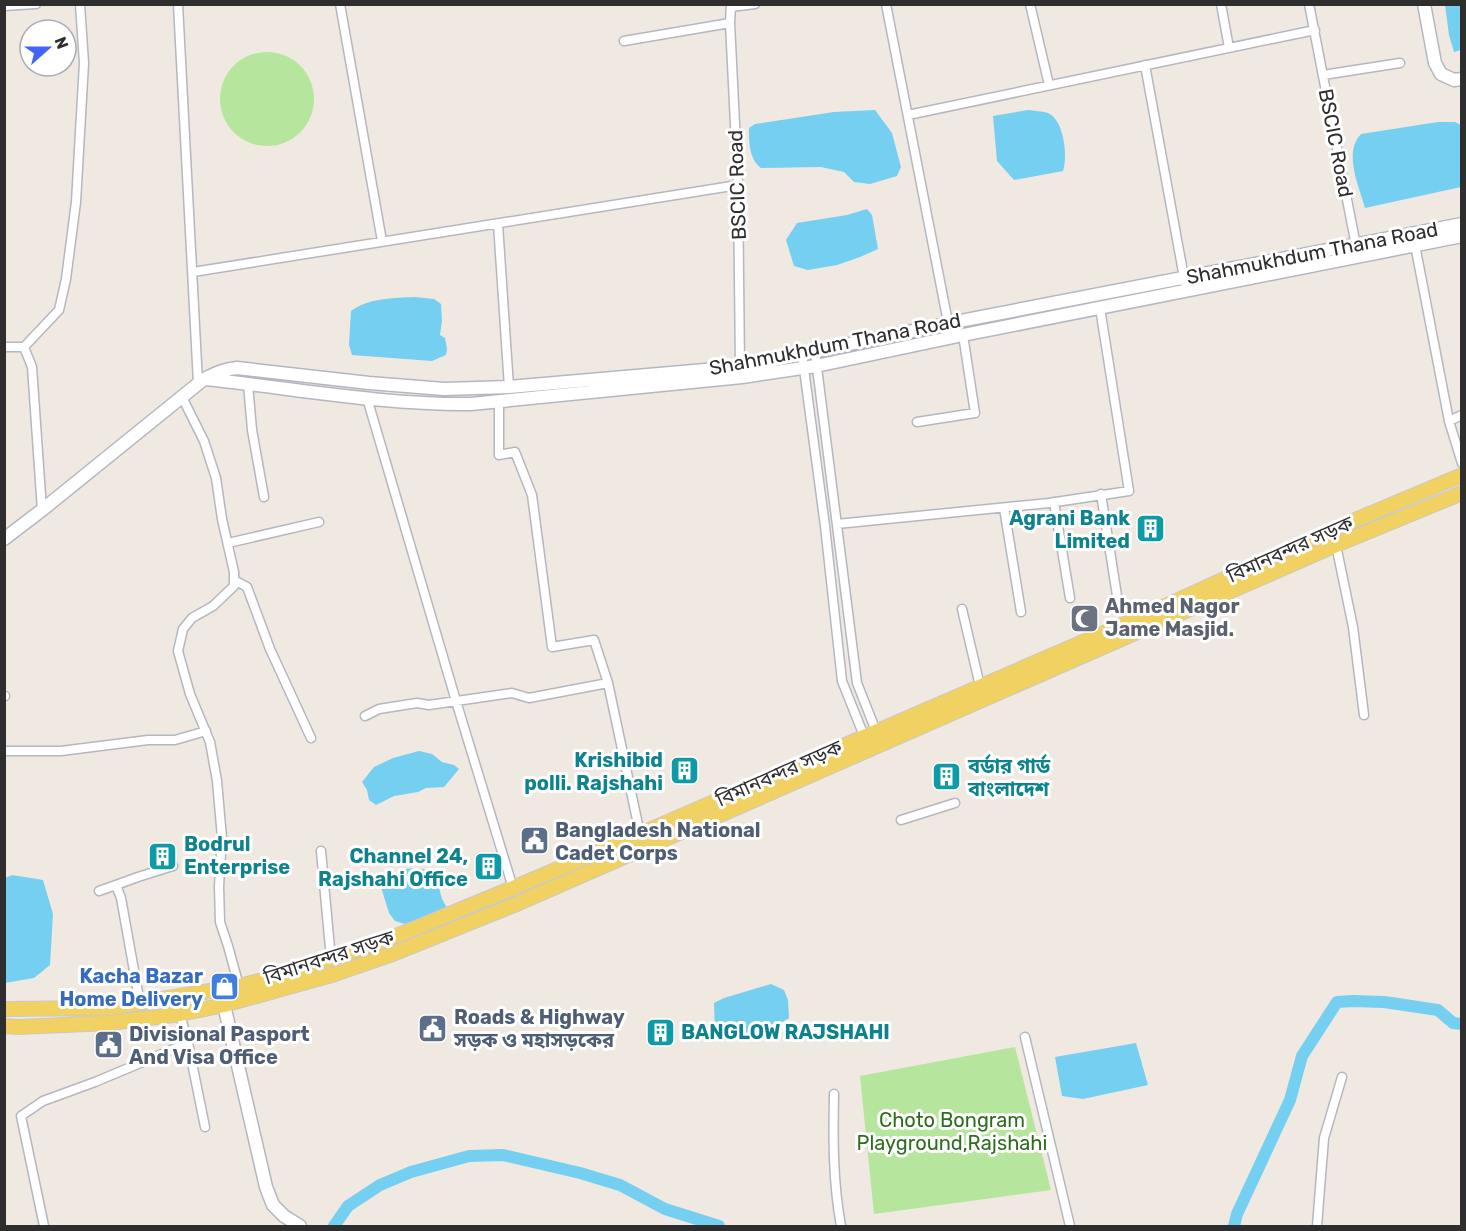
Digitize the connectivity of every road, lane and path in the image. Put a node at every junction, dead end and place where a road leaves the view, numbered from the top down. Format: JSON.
{"nodes":[{"id":1,"x":36,"y":4,"type":"edge"},
{"id":2,"x":80,"y":4,"type":"edge"},
{"id":3,"x":178,"y":4,"type":"edge"},
{"id":4,"x":340,"y":4,"type":"edge"},
{"id":5,"x":755,"y":4,"type":"edge"},
{"id":6,"x":886,"y":4,"type":"edge"},
{"id":7,"x":1030,"y":4,"type":"edge"},
{"id":8,"x":1221,"y":4,"type":"edge"},
{"id":9,"x":1309,"y":4,"type":"edge"},
{"id":10,"x":1424,"y":4,"type":"edge"},
{"id":11,"x":4,"y":6,"type":"edge"},
{"id":12,"x":731,"y":6,"type":"edge"},
{"id":13,"x":730,"y":23,"type":"junction"},
{"id":14,"x":1315,"y":30,"type":"junction"},
{"id":15,"x":624,"y":40,"type":"dead end"},
{"id":16,"x":1229,"y":48,"type":"junction"},
{"id":17,"x":1400,"y":63,"type":"dead end"},
{"id":18,"x":1145,"y":65,"type":"junction"},
{"id":19,"x":1323,"y":75,"type":"junction"},
{"id":20,"x":1461,"y":79,"type":"edge"},
{"id":21,"x":1049,"y":85,"type":"junction"},
{"id":22,"x":908,"y":115,"type":"junction"},
{"id":23,"x":738,"y":185,"type":"junction"},
{"id":24,"x":498,"y":224,"type":"junction"},
{"id":25,"x":1461,"y":224,"type":"edge"},
{"id":26,"x":1461,"y":236,"type":"edge"},
{"id":27,"x":382,"y":241,"type":"junction"},
{"id":28,"x":1415,"y":245,"type":"junction"},
{"id":29,"x":1357,"y":251,"type":"junction"},
{"id":30,"x":193,"y":272,"type":"junction"},
{"id":31,"x":1184,"y":278,"type":"junction"},
{"id":32,"x":1186,"y":291,"type":"junction"},
{"id":33,"x":1100,"y":308,"type":"junction"},
{"id":34,"x":948,"y":323,"type":"junction"},
{"id":35,"x":957,"y":336,"type":"junction"},
{"id":36,"x":4,"y":347,"type":"edge"},
{"id":37,"x":24,"y":347,"type":"junction"},
{"id":38,"x":808,"y":353,"type":"junction"},
{"id":39,"x":740,"y":366,"type":"junction"},
{"id":40,"x":810,"y":367,"type":"junction"},
{"id":41,"x":201,"y":381,"type":"junction"},
{"id":42,"x":249,"y":384,"type":"junction"},
{"id":43,"x":509,"y":387,"type":"junction"},
{"id":44,"x":182,"y":397,"type":"junction"},
{"id":45,"x":368,"y":398,"type":"junction"},
{"id":46,"x":499,"y":400,"type":"junction"},
{"id":47,"x":1461,"y":415,"type":"edge"},
{"id":48,"x":1449,"y":421,"type":"junction"},
{"id":49,"x":917,"y":422,"type":"dead end"},
{"id":50,"x":1461,"y":463,"type":"edge"},
{"id":51,"x":1461,"y":475,"type":"edge"},
{"id":52,"x":1101,"y":494,"type":"junction"},
{"id":53,"x":1459,"y":496,"type":"edge"},
{"id":54,"x":264,"y":497,"type":"dead end"},
{"id":55,"x":1054,"y":502,"type":"junction"},
{"id":56,"x":1004,"y":508,"type":"junction"},
{"id":57,"x":42,"y":510,"type":"junction"},
{"id":58,"x":319,"y":522,"type":"dead end"},
{"id":59,"x":837,"y":524,"type":"junction"},
{"id":60,"x":4,"y":539,"type":"edge"},
{"id":61,"x":228,"y":543,"type":"junction"},
{"id":62,"x":1336,"y":545,"type":"junction"},
{"id":63,"x":234,"y":580,"type":"junction"},
{"id":64,"x":1070,"y":598,"type":"dead end"},
{"id":65,"x":1118,"y":602,"type":"dead end"},
{"id":66,"x":962,"y":609,"type":"dead end"},
{"id":67,"x":1021,"y":612,"type":"dead end"},
{"id":68,"x":608,"y":683,"type":"junction"},
{"id":69,"x":980,"y":686,"type":"junction"},
{"id":70,"x":456,"y":701,"type":"junction"},
{"id":71,"x":1364,"y":715,"type":"dead end"},
{"id":72,"x":365,"y":716,"type":"dead end"},
{"id":73,"x":206,"y":731,"type":"junction"},
{"id":74,"x":870,"y":734,"type":"junction"},
{"id":75,"x":311,"y":738,"type":"dead end"},
{"id":76,"x":4,"y":751,"type":"edge"},
{"id":77,"x":796,"y":773,"type":"junction"},
{"id":78,"x":955,"y":803,"type":"dead end"},
{"id":79,"x":901,"y":820,"type":"dead end"},
{"id":80,"x":640,"y":834,"type":"junction"},
{"id":81,"x":321,"y":851,"type":"dead end"},
{"id":82,"x":173,"y":866,"type":"dead end"},
{"id":83,"x":116,"y":885,"type":"junction"},
{"id":84,"x":513,"y":888,"type":"junction"},
{"id":85,"x":99,"y":891,"type":"dead end"},
{"id":86,"x":331,"y":959,"type":"junction"},
{"id":87,"x":239,"y":986,"type":"junction"},
{"id":88,"x":140,"y":1004,"type":"junction"},
{"id":89,"x":224,"y":1005,"type":"junction"},
{"id":90,"x":4,"y":1009,"type":"edge"},
{"id":91,"x":180,"y":1014,"type":"junction"},
{"id":92,"x":4,"y":1026,"type":"edge"},
{"id":93,"x":1025,"y":1037,"type":"dead end"},
{"id":94,"x":188,"y":1043,"type":"junction"},
{"id":95,"x":1342,"y":1077,"type":"dead end"},
{"id":96,"x":834,"y":1094,"type":"dead end"},
{"id":97,"x":205,"y":1127,"type":"dead end"},
{"id":98,"x":44,"y":1227,"type":"edge"},
{"id":99,"x":300,"y":1227,"type":"edge"},
{"id":100,"x":842,"y":1227,"type":"edge"},
{"id":101,"x":1070,"y":1227,"type":"edge"},
{"id":102,"x":1317,"y":1227,"type":"edge"}],
"edges":[{"from":1,"to":11,"type":"street"},
{"from":2,"to":37,"type":"street"},
{"from":3,"to":30,"type":"street"},
{"from":4,"to":27,"type":"street"},
{"from":5,"to":12,"type":"street"},
{"from":6,"to":22,"type":"street"},
{"from":7,"to":21,"type":"street"},
{"from":8,"to":16,"type":"street"},
{"from":9,"to":14,"type":"street","name":"BSCIC Road"},
{"from":10,"to":20,"type":"main road"},
{"from":12,"to":13,"type":"street","name":"BSCIC Road"},
{"from":13,"to":15,"type":"street"},
{"from":13,"to":23,"type":"street","name":"BSCIC Road"},
{"from":14,"to":16,"type":"street"},
{"from":14,"to":19,"type":"street","name":"BSCIC Road"},
{"from":16,"to":18,"type":"street"},
{"from":17,"to":19,"type":"street"},
{"from":18,"to":21,"type":"street"},
{"from":18,"to":31,"type":"street"},
{"from":19,"to":29,"type":"street","name":"BSCIC Road"},
{"from":21,"to":22,"type":"street"},
{"from":22,"to":34,"type":"street"},
{"from":23,"to":24,"type":"street"},
{"from":23,"to":39,"type":"street","name":"BSCIC Road"},
{"from":24,"to":27,"type":"street"},
{"from":24,"to":43,"type":"street"},
{"from":25,"to":29,"type":"main road","name":"Shahmukhdum Thana Road"},
{"from":26,"to":28,"type":"main road","name":"Shahmukhdum Thana Road"},
{"from":27,"to":30,"type":"street"},
{"from":28,"to":29,"type":"main road","name":"Shahmukhdum Thana Road"},
{"from":28,"to":48,"type":"street"},
{"from":29,"to":31,"type":"main road","name":"Shahmukhdum Thana Road"},
{"from":29,"to":32,"type":"main road","name":"Shahmukhdum Thana Road"},
{"from":30,"to":41,"type":"street"},
{"from":31,"to":32,"type":"street"},
{"from":31,"to":34,"type":"main road","name":"Shahmukhdum Thana Road"},
{"from":32,"to":33,"type":"main road","name":"Shahmukhdum Thana Road"},
{"from":33,"to":35,"type":"main road","name":"Shahmukhdum Thana Road"},
{"from":33,"to":52,"type":"street"},
{"from":34,"to":35,"type":"street"},
{"from":34,"to":38,"type":"main road","name":"Shahmukhdum Thana Road"},
{"from":35,"to":40,"type":"main road","name":"Shahmukhdum Thana Road"},
{"from":35,"to":49,"type":"street"},
{"from":36,"to":37,"type":"street"},
{"from":37,"to":57,"type":"street"},
{"from":38,"to":39,"type":"main road","name":"Shahmukhdum Thana Road"},
{"from":38,"to":40,"type":"street"},
{"from":39,"to":43,"type":"main road","name":"Shahmukhdum Thana Road"},
{"from":40,"to":46,"type":"main road","name":"Shahmukhdum Thana Road"},
{"from":40,"to":59,"type":"street"},
{"from":40,"to":74,"type":"street"},
{"from":41,"to":42,"type":"main road","name":"Shahmukhdum Thana Road"},
{"from":41,"to":43,"type":"main road","name":"Shahmukhdum Thana Road"},
{"from":41,"to":44,"type":"main road","name":"Shahmukhdum Thana Road"},
{"from":42,"to":45,"type":"main road","name":"Shahmukhdum Thana Road"},
{"from":42,"to":54,"type":"street"},
{"from":44,"to":57,"type":"main road","name":"Shahmukhdum Thana Road"},
{"from":44,"to":61,"type":"street"},
{"from":45,"to":46,"type":"main road","name":"Shahmukhdum Thana Road"},
{"from":45,"to":70,"type":"street"},
{"from":46,"to":68,"type":"street"},
{"from":47,"to":48,"type":"street"},
{"from":48,"to":50,"type":"street"},
{"from":51,"to":69,"type":"main road","name":"বিমানবন্দর সড়ক"},
{"from":52,"to":55,"type":"street"},
{"from":52,"to":65,"type":"street"},
{"from":53,"to":62,"type":"main road","name":"বিমানবন্দর সড়ক"},
{"from":55,"to":56,"type":"street"},
{"from":55,"to":64,"type":"street"},
{"from":56,"to":59,"type":"street"},
{"from":56,"to":67,"type":"street"},
{"from":57,"to":60,"type":"main road","name":"Shahmukhdum Thana Road"},
{"from":58,"to":61,"type":"street"},
{"from":59,"to":74,"type":"street"},
{"from":61,"to":63,"type":"street"},
{"from":62,"to":71,"type":"street"},
{"from":62,"to":77,"type":"main road","name":"বিমানবন্দর সড়ক"},
{"from":63,"to":73,"type":"street"},
{"from":63,"to":75,"type":"street"},
{"from":66,"to":69,"type":"street"},
{"from":68,"to":70,"type":"street"},
{"from":68,"to":80,"type":"street"},
{"from":69,"to":74,"type":"main road","name":"বিমানবন্দর সড়ক"},
{"from":70,"to":72,"type":"street"},
{"from":70,"to":84,"type":"street"},
{"from":73,"to":76,"type":"street"},
{"from":73,"to":87,"type":"street"},
{"from":74,"to":77,"type":"main road","name":"বিমানবন্দর সড়ক"},
{"from":77,"to":80,"type":"main road","name":"বিমানবন্দর সড়ক"},
{"from":77,"to":89,"type":"main road","name":"বিমানবন্দর সড়ক"},
{"from":78,"to":79,"type":"street"},
{"from":80,"to":84,"type":"main road","name":"বিমানবন্দর সড়ক"},
{"from":81,"to":86,"type":"street"},
{"from":82,"to":83,"type":"street"},
{"from":83,"to":85,"type":"street"},
{"from":83,"to":88,"type":"street"},
{"from":84,"to":86,"type":"main road","name":"বিমানবন্দর সড়ক"},
{"from":86,"to":87,"type":"main road","name":"বিমানবন্দর সড়ক"},
{"from":87,"to":88,"type":"main road","name":"বিমানবন্দর সড়ক"},
{"from":88,"to":90,"type":"main road","name":"বিমানবন্দর সড়ক"},
{"from":89,"to":91,"type":"main road","name":"বিমানবন্দর সড়ক"},
{"from":89,"to":99,"type":"main road"},
{"from":91,"to":92,"type":"main road","name":"বিমানবন্দর সড়ক"},
{"from":91,"to":94,"type":"street"},
{"from":93,"to":101,"type":"street"},
{"from":94,"to":97,"type":"street"},
{"from":94,"to":98,"type":"street"},
{"from":95,"to":102,"type":"street"},
{"from":96,"to":100,"type":"street"}]}
